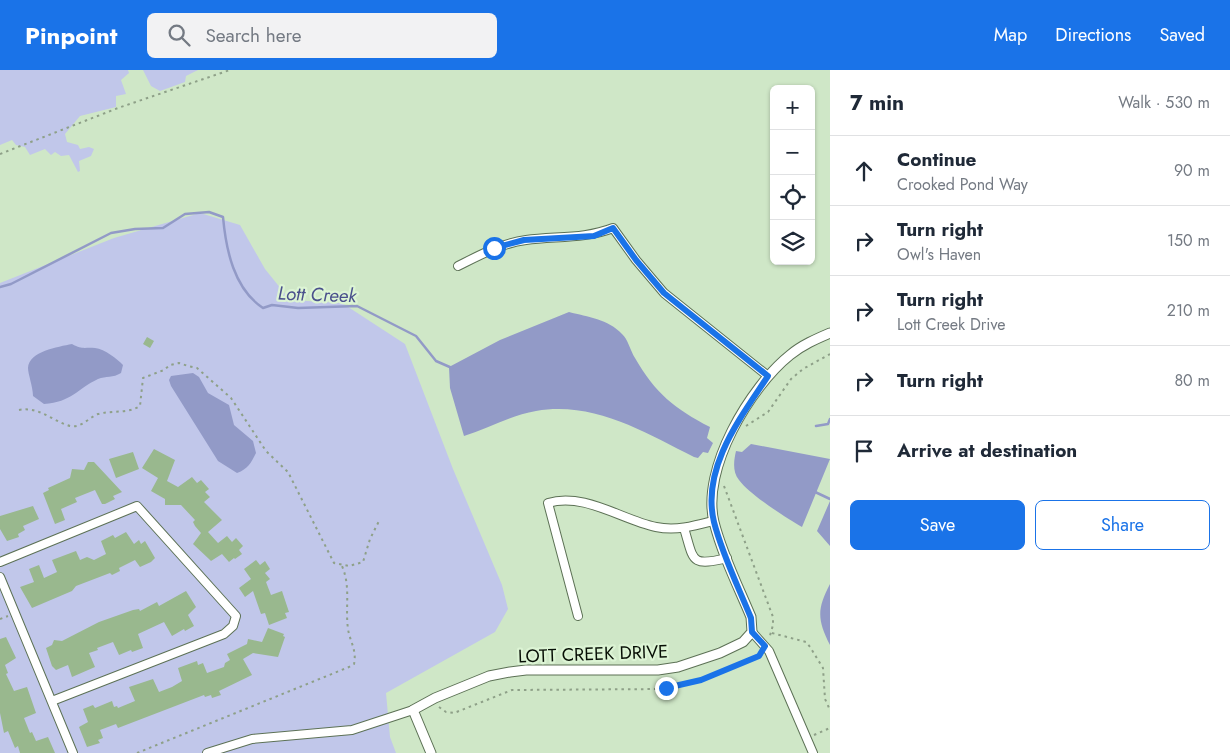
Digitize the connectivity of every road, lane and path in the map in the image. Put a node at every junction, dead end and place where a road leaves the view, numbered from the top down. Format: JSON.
{"nodes":[{"id":1,"x":230,"y":70,"type":"edge"},
{"id":2,"x":0,"y":154,"type":"edge"},
{"id":3,"x":458,"y":266,"type":"dead end"},
{"id":4,"x":830,"y":333,"type":"edge"},
{"id":5,"x":830,"y":354,"type":"edge"},
{"id":6,"x":768,"y":376,"type":"junction"},
{"id":7,"x":19,"y":410,"type":"dead end"},
{"id":8,"x":743,"y":431,"type":"dead end"},
{"id":9,"x":718,"y":483,"type":"junction"},
{"id":10,"x":379,"y":521,"type":"dead end"},
{"id":11,"x":714,"y":521,"type":"junction"},
{"id":12,"x":684,"y":528,"type":"junction"},
{"id":13,"x":727,"y":558,"type":"junction"},
{"id":14,"x":0,"y":562,"type":"edge"},
{"id":15,"x":342,"y":566,"type":"junction"},
{"id":16,"x":0,"y":577,"type":"edge"},
{"id":17,"x":578,"y":616,"type":"dead end"},
{"id":18,"x":752,"y":632,"type":"junction"},
{"id":19,"x":772,"y":633,"type":"junction"},
{"id":20,"x":765,"y":646,"type":"junction"},
{"id":21,"x":435,"y":698,"type":"junction"},
{"id":22,"x":52,"y":701,"type":"junction"},
{"id":23,"x":413,"y":710,"type":"junction"},
{"id":24,"x":830,"y":710,"type":"edge"},
{"id":25,"x":830,"y":728,"type":"edge"},
{"id":26,"x":806,"y":738,"type":"junction"},
{"id":27,"x":73,"y":753,"type":"edge"},
{"id":28,"x":137,"y":753,"type":"edge"},
{"id":29,"x":207,"y":753,"type":"edge"},
{"id":30,"x":430,"y":753,"type":"edge"},
{"id":31,"x":813,"y":753,"type":"edge"}],
"edges":[{"from":1,"to":2,"type":"path"},
{"from":3,"to":6,"type":"street"},
{"from":4,"to":6,"type":"street"},
{"from":5,"to":8,"type":"path"},
{"from":6,"to":9,"type":"street"},
{"from":7,"to":15,"type":"path"},
{"from":9,"to":11,"type":"street"},
{"from":9,"to":19,"type":"path"},
{"from":10,"to":15,"type":"path"},
{"from":11,"to":12,"type":"street"},
{"from":11,"to":13,"type":"street"},
{"from":12,"to":13,"type":"street"},
{"from":12,"to":17,"type":"street"},
{"from":13,"to":18,"type":"street"},
{"from":14,"to":22,"type":"street"},
{"from":15,"to":28,"type":"path"},
{"from":16,"to":22,"type":"street"},
{"from":18,"to":20,"type":"street"},
{"from":18,"to":21,"type":"street","name":"LOTT CREEK DRIVE"},
{"from":19,"to":20,"type":"path"},
{"from":19,"to":24,"type":"path"},
{"from":20,"to":21,"type":"path"},
{"from":20,"to":26,"type":"street"},
{"from":21,"to":23,"type":"street","name":"LOTT CREEK DRIVE"},
{"from":22,"to":27,"type":"street"},
{"from":23,"to":29,"type":"street","name":"LOTT CREEK DRIVE"},
{"from":23,"to":30,"type":"street"},
{"from":25,"to":26,"type":"path"},
{"from":26,"to":31,"type":"street"}]}
